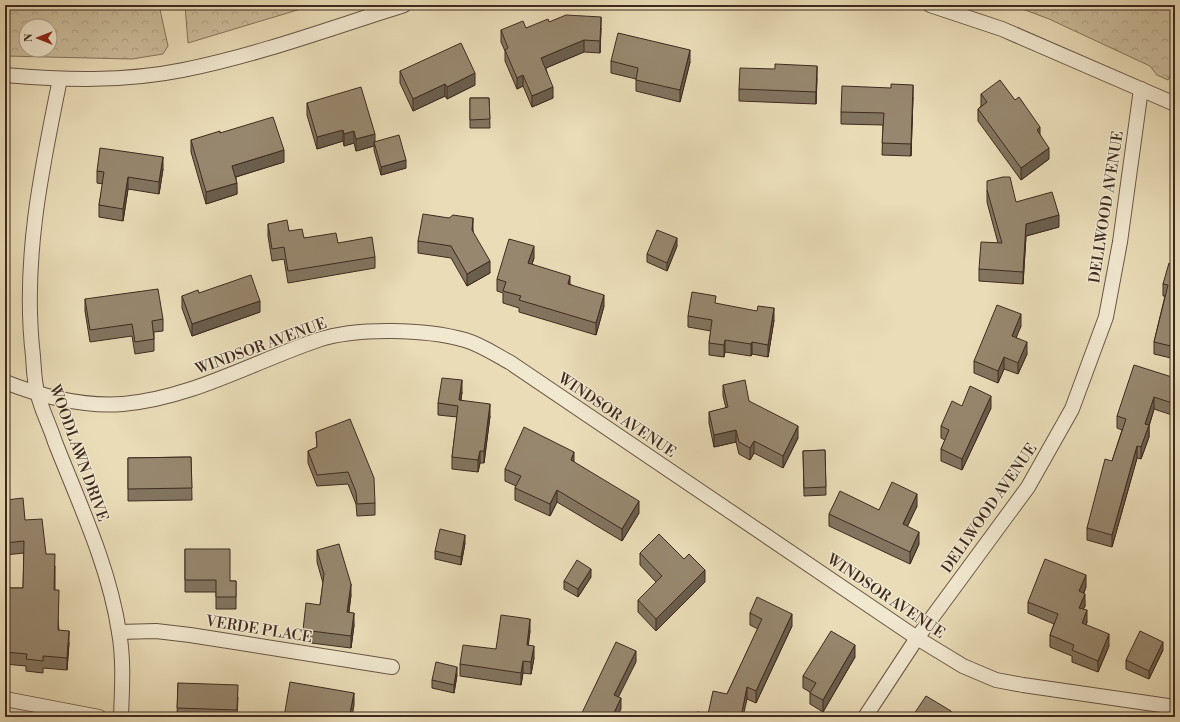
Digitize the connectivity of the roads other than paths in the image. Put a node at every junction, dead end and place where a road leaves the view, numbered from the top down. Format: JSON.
{"nodes":[{"id":1,"x":404,"y":5,"type":"edge"},
{"id":2,"x":930,"y":5,"type":"edge"},
{"id":3,"x":5,"y":75,"type":"edge"},
{"id":4,"x":60,"y":80,"type":"junction"},
{"id":5,"x":1141,"y":89,"type":"junction"},
{"id":6,"x":1175,"y":104,"type":"edge"},
{"id":7,"x":5,"y":382,"type":"edge"},
{"id":8,"x":38,"y":395,"type":"junction"},
{"id":9,"x":119,"y":632,"type":"junction"},
{"id":10,"x":917,"y":638,"type":"junction"},
{"id":11,"x":392,"y":667,"type":"dead end"},
{"id":12,"x":5,"y":699,"type":"edge"},
{"id":13,"x":1175,"y":707,"type":"edge"},
{"id":14,"x":99,"y":717,"type":"edge"},
{"id":15,"x":121,"y":717,"type":"edge"},
{"id":16,"x":865,"y":717,"type":"edge"}],
"edges":[{"from":1,"to":4,"type":"street"},
{"from":2,"to":5,"type":"street"},
{"from":3,"to":4,"type":"street"},
{"from":4,"to":8,"type":"street","name":"WOODLAWN DRIVE"},
{"from":5,"to":6,"type":"street"},
{"from":5,"to":10,"type":"street","name":"DELLWOOD AVENUE"},
{"from":7,"to":8,"type":"street","name":"WINDSOR AVENUE"},
{"from":8,"to":9,"type":"street","name":"WOODLAWN DRIVE"},
{"from":8,"to":10,"type":"street","name":"WINDSOR AVENUE"},
{"from":9,"to":11,"type":"street","name":"VERDE PLACE"},
{"from":9,"to":15,"type":"street","name":"WOODLAWN DRIVE"},
{"from":10,"to":13,"type":"street","name":"WINDSOR AVENUE"},
{"from":10,"to":16,"type":"street","name":"DELLWOOD AVENUE"},
{"from":12,"to":14,"type":"street"}]}
